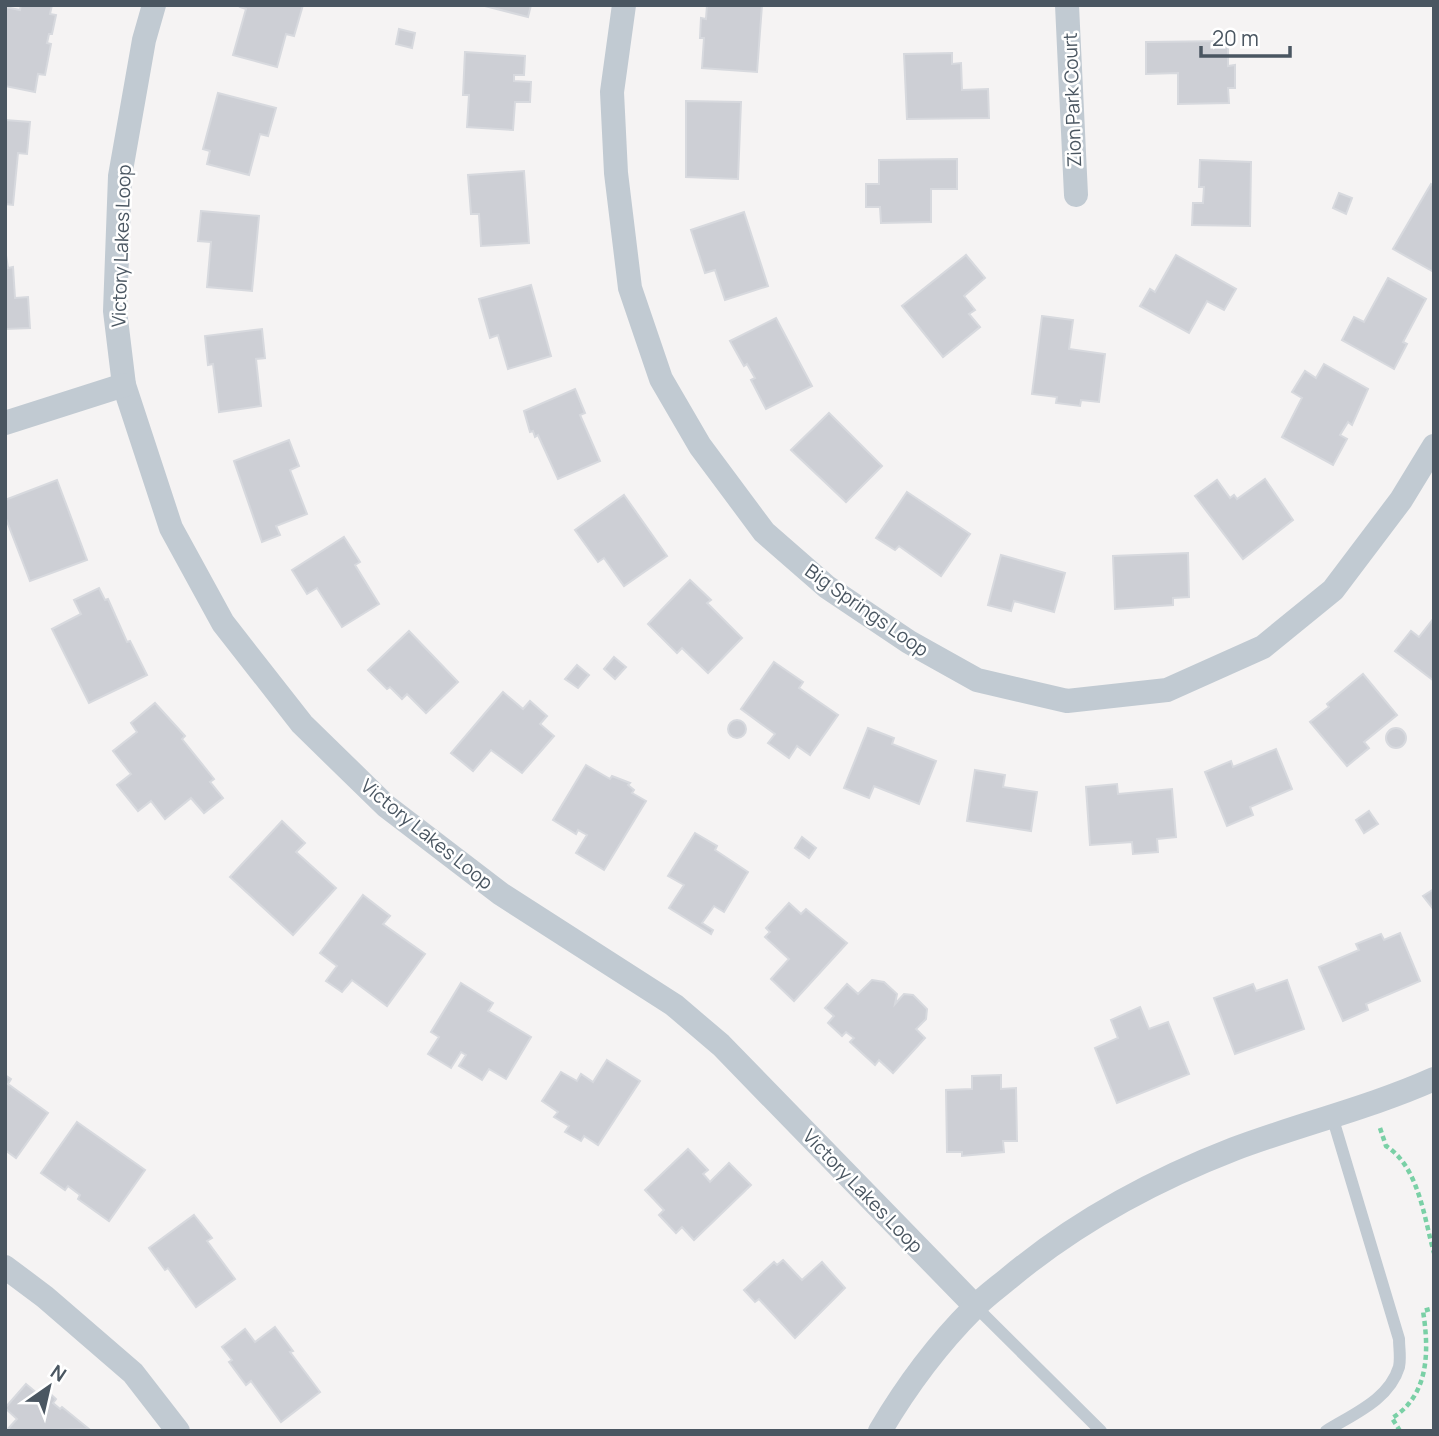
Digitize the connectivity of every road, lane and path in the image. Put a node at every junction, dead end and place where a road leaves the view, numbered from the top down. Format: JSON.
{"nodes":[{"id":1,"x":154,"y":5,"type":"edge"},
{"id":2,"x":624,"y":5,"type":"edge"},
{"id":3,"x":1067,"y":5,"type":"edge"},
{"id":4,"x":1076,"y":195,"type":"dead end"},
{"id":5,"x":124,"y":385,"type":"junction"},
{"id":6,"x":5,"y":423,"type":"edge"},
{"id":7,"x":1434,"y":446,"type":"edge"},
{"id":8,"x":1434,"y":1079,"type":"edge"},
{"id":9,"x":1373,"y":1103,"type":"junction"},
{"id":10,"x":1332,"y":1116,"type":"junction"},
{"id":11,"x":1434,"y":1253,"type":"edge"},
{"id":12,"x":5,"y":1267,"type":"edge"},
{"id":13,"x":975,"y":1306,"type":"junction"},
{"id":14,"x":178,"y":1431,"type":"edge"},
{"id":15,"x":880,"y":1431,"type":"edge"},
{"id":16,"x":1101,"y":1431,"type":"edge"},
{"id":17,"x":1326,"y":1431,"type":"edge"}],
"edges":[{"from":1,"to":5,"type":"street","name":"Victory Lakes Loop"},
{"from":2,"to":7,"type":"street","name":"Big Springs Loop"},
{"from":3,"to":4,"type":"street","name":"Zion Park Court"},
{"from":5,"to":6,"type":"street"},
{"from":5,"to":13,"type":"street","name":"Victory Lakes Loop"},
{"from":8,"to":9,"type":"street"},
{"from":9,"to":10,"type":"street"},
{"from":9,"to":11,"type":"path"},
{"from":10,"to":13,"type":"street"},
{"from":10,"to":17,"type":"lane"},
{"from":12,"to":14,"type":"street"},
{"from":13,"to":15,"type":"street"},
{"from":13,"to":16,"type":"lane"}]}
